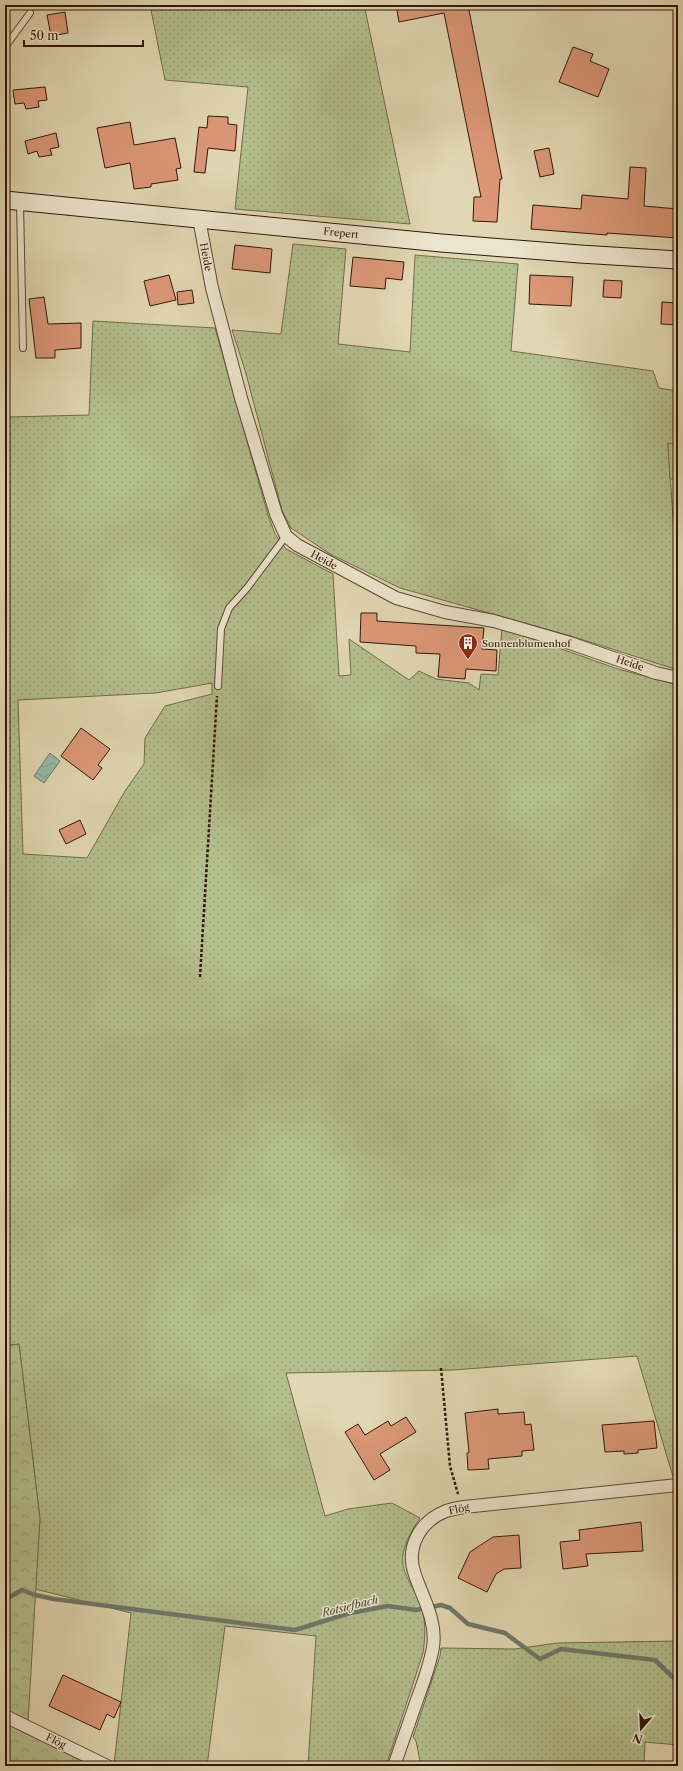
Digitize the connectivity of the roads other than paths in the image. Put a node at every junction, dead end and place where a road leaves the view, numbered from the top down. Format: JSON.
{"nodes":[{"id":1,"x":30,"y":13,"type":"dead end"},
{"id":2,"x":5,"y":47,"type":"edge"},
{"id":3,"x":13,"y":201,"type":"edge"},
{"id":4,"x":199,"y":219,"type":"junction"},
{"id":5,"x":678,"y":260,"type":"edge"},
{"id":6,"x":23,"y":348,"type":"dead end"},
{"id":7,"x":286,"y":536,"type":"junction"},
{"id":8,"x":678,"y":678,"type":"edge"},
{"id":9,"x":218,"y":686,"type":"road end"},
{"id":10,"x":678,"y":1485,"type":"edge"},
{"id":11,"x":5,"y":1716,"type":"edge"},
{"id":12,"x":107,"y":1766,"type":"edge"},
{"id":13,"x":394,"y":1766,"type":"edge"}],
"edges":[{"from":1,"to":2,"type":"lane"},
{"from":3,"to":4,"type":"street","name":"Frepert"},
{"from":3,"to":6,"type":"lane"},
{"from":4,"to":5,"type":"street","name":"Frepert"},
{"from":4,"to":7,"type":"street","name":"Heide"},
{"from":7,"to":8,"type":"street","name":"Heide"},
{"from":7,"to":9,"type":"lane"},
{"from":10,"to":13,"type":"street","name":"Flög"},
{"from":11,"to":12,"type":"street","name":"Flög"}]}
